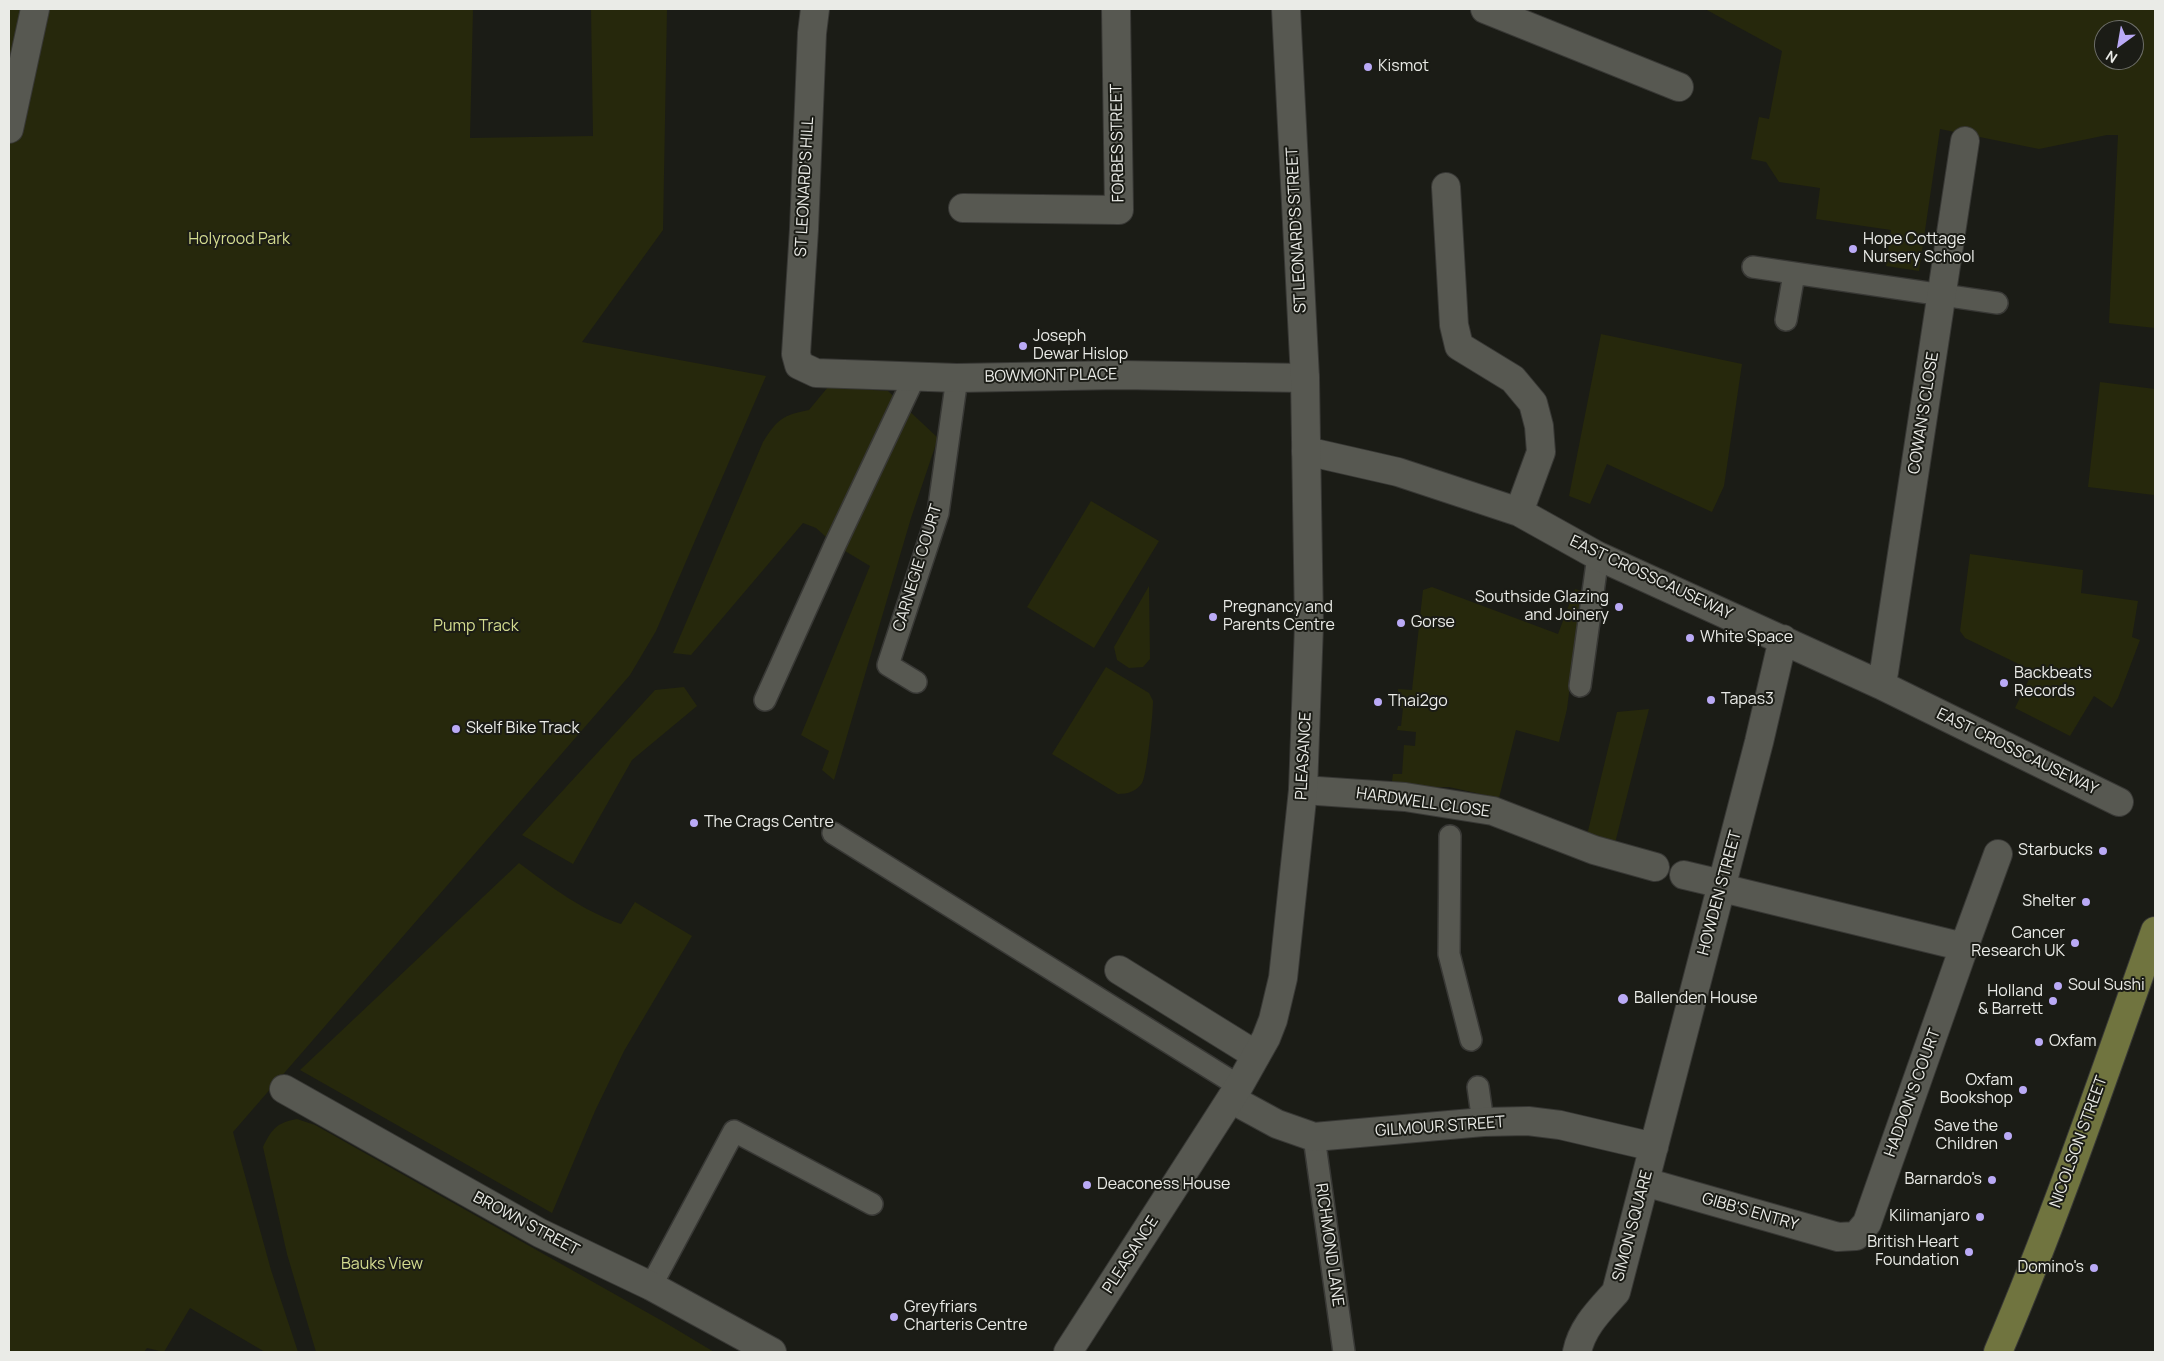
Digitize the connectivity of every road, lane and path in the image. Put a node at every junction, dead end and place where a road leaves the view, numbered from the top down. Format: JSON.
{"nodes":[{"id":1,"x":35,"y":9,"type":"edge"},
{"id":2,"x":815,"y":9,"type":"edge"},
{"id":3,"x":1116,"y":9,"type":"edge"},
{"id":4,"x":1286,"y":9,"type":"edge"},
{"id":5,"x":1486,"y":9,"type":"edge"},
{"id":6,"x":1678,"y":87,"type":"dead end"},
{"id":7,"x":9,"y":129,"type":"edge"},
{"id":8,"x":1965,"y":141,"type":"dead end"},
{"id":9,"x":1446,"y":187,"type":"dead end"},
{"id":10,"x":963,"y":208,"type":"dead end"},
{"id":11,"x":1753,"y":267,"type":"dead end"},
{"id":12,"x":1794,"y":274,"type":"junction"},
{"id":13,"x":1942,"y":296,"type":"junction"},
{"id":14,"x":1997,"y":303,"type":"dead end"},
{"id":15,"x":1786,"y":320,"type":"dead end"},
{"id":16,"x":799,"y":365,"type":"joint"},
{"id":17,"x":915,"y":376,"type":"junction"},
{"id":18,"x":957,"y":378,"type":"junction"},
{"id":19,"x":1305,"y":378,"type":"junction"},
{"id":20,"x":1306,"y":451,"type":"junction"},
{"id":21,"x":1519,"y":512,"type":"junction"},
{"id":22,"x":1598,"y":556,"type":"junction"},
{"id":23,"x":1783,"y":639,"type":"junction"},
{"id":24,"x":916,"y":682,"type":"dead end"},
{"id":25,"x":1880,"y":684,"type":"junction"},
{"id":26,"x":1580,"y":686,"type":"dead end"},
{"id":27,"x":765,"y":700,"type":"dead end"},
{"id":28,"x":1303,"y":790,"type":"junction"},
{"id":29,"x":2120,"y":802,"type":"dead end"},
{"id":30,"x":833,"y":833,"type":"dead end"},
{"id":31,"x":1450,"y":836,"type":"dead end"},
{"id":32,"x":1998,"y":854,"type":"dead end"},
{"id":33,"x":1655,"y":867,"type":"dead end"},
{"id":34,"x":1684,"y":875,"type":"dead end"},
{"id":35,"x":1722,"y":886,"type":"junction"},
{"id":36,"x":2155,"y":930,"type":"edge"},
{"id":37,"x":1964,"y":947,"type":"junction"},
{"id":38,"x":1119,"y":970,"type":"dead end"},
{"id":39,"x":1471,"y":1040,"type":"dead end"},
{"id":40,"x":1256,"y":1055,"type":"junction"},
{"id":41,"x":1478,"y":1087,"type":"dead end"},
{"id":42,"x":284,"y":1089,"type":"dead end"},
{"id":43,"x":1235,"y":1092,"type":"junction"},
{"id":44,"x":1483,"y":1122,"type":"junction"},
{"id":45,"x":1314,"y":1137,"type":"junction"},
{"id":46,"x":1654,"y":1147,"type":"junction"},
{"id":47,"x":1645,"y":1182,"type":"junction"},
{"id":48,"x":872,"y":1204,"type":"dead end"},
{"id":49,"x":1856,"y":1236,"type":"joint"},
{"id":50,"x":651,"y":1286,"type":"junction"},
{"id":51,"x":772,"y":1352,"type":"edge"},
{"id":52,"x":1068,"y":1352,"type":"edge"},
{"id":53,"x":1344,"y":1352,"type":"edge"},
{"id":54,"x":1577,"y":1352,"type":"edge"},
{"id":55,"x":1998,"y":1352,"type":"edge"}],
"edges":[{"from":1,"to":7,"type":"street"},
{"from":2,"to":16,"type":"street","name":"ST LEONARD'S HILL"},
{"from":3,"to":10,"type":"street","name":"FORBES STREET"},
{"from":4,"to":19,"type":"street","name":"ST LEONARD'S STREET"},
{"from":5,"to":6,"type":"street"},
{"from":8,"to":13,"type":"street","name":"COWAN'S CLOSE"},
{"from":9,"to":21,"type":"street"},
{"from":11,"to":12,"type":"lane"},
{"from":12,"to":13,"type":"lane"},
{"from":12,"to":15,"type":"lane"},
{"from":13,"to":14,"type":"lane"},
{"from":13,"to":25,"type":"street","name":"COWAN'S CLOSE"},
{"from":16,"to":17,"type":"street","name":"BOWMONT PLACE"},
{"from":17,"to":18,"type":"street","name":"BOWMONT PLACE"},
{"from":17,"to":27,"type":"lane"},
{"from":18,"to":19,"type":"street","name":"BOWMONT PLACE"},
{"from":18,"to":24,"type":"lane","name":"CARNEGIE COURT"},
{"from":19,"to":20,"type":"street","name":"ST LEONARD'S STREET"},
{"from":20,"to":21,"type":"street","name":"EAST CROSSCAUSEWAY"},
{"from":20,"to":28,"type":"street","name":"PLEASANCE"},
{"from":21,"to":22,"type":"street","name":"EAST CROSSCAUSEWAY"},
{"from":22,"to":23,"type":"street","name":"EAST CROSSCAUSEWAY"},
{"from":22,"to":26,"type":"lane"},
{"from":23,"to":25,"type":"street","name":"EAST CROSSCAUSEWAY"},
{"from":23,"to":35,"type":"street","name":"HOWDEN STREET"},
{"from":25,"to":29,"type":"street","name":"EAST CROSSCAUSEWAY"},
{"from":28,"to":33,"type":"street","name":"HARDWELL CLOSE"},
{"from":28,"to":40,"type":"street","name":"PLEASANCE"},
{"from":30,"to":43,"type":"lane"},
{"from":31,"to":39,"type":"lane"},
{"from":32,"to":37,"type":"street","name":"HADDON'S COURT"},
{"from":34,"to":35,"type":"street"},
{"from":35,"to":37,"type":"street"},
{"from":35,"to":46,"type":"street","name":"HOWDEN STREET"},
{"from":36,"to":55,"type":"main road","name":"NICOLSON STREET"},
{"from":37,"to":49,"type":"street","name":"HADDON'S COURT"},
{"from":38,"to":40,"type":"street"},
{"from":40,"to":43,"type":"street","name":"PLEASANCE"},
{"from":41,"to":44,"type":"lane"},
{"from":42,"to":50,"type":"street","name":"BROWN STREET"},
{"from":43,"to":45,"type":"street","name":"GILMOUR STREET"},
{"from":43,"to":52,"type":"street","name":"PLEASANCE"},
{"from":44,"to":45,"type":"street","name":"GILMOUR STREET"},
{"from":44,"to":46,"type":"street","name":"GILMOUR STREET"},
{"from":45,"to":53,"type":"lane","name":"RICHMOND LANE"},
{"from":46,"to":47,"type":"street","name":"SIMON SQUARE"},
{"from":47,"to":49,"type":"street","name":"GIBB'S ENTRY"},
{"from":47,"to":54,"type":"street","name":"SIMON SQUARE"},
{"from":48,"to":50,"type":"lane"},
{"from":50,"to":51,"type":"street","name":"BROWN STREET"}]}
